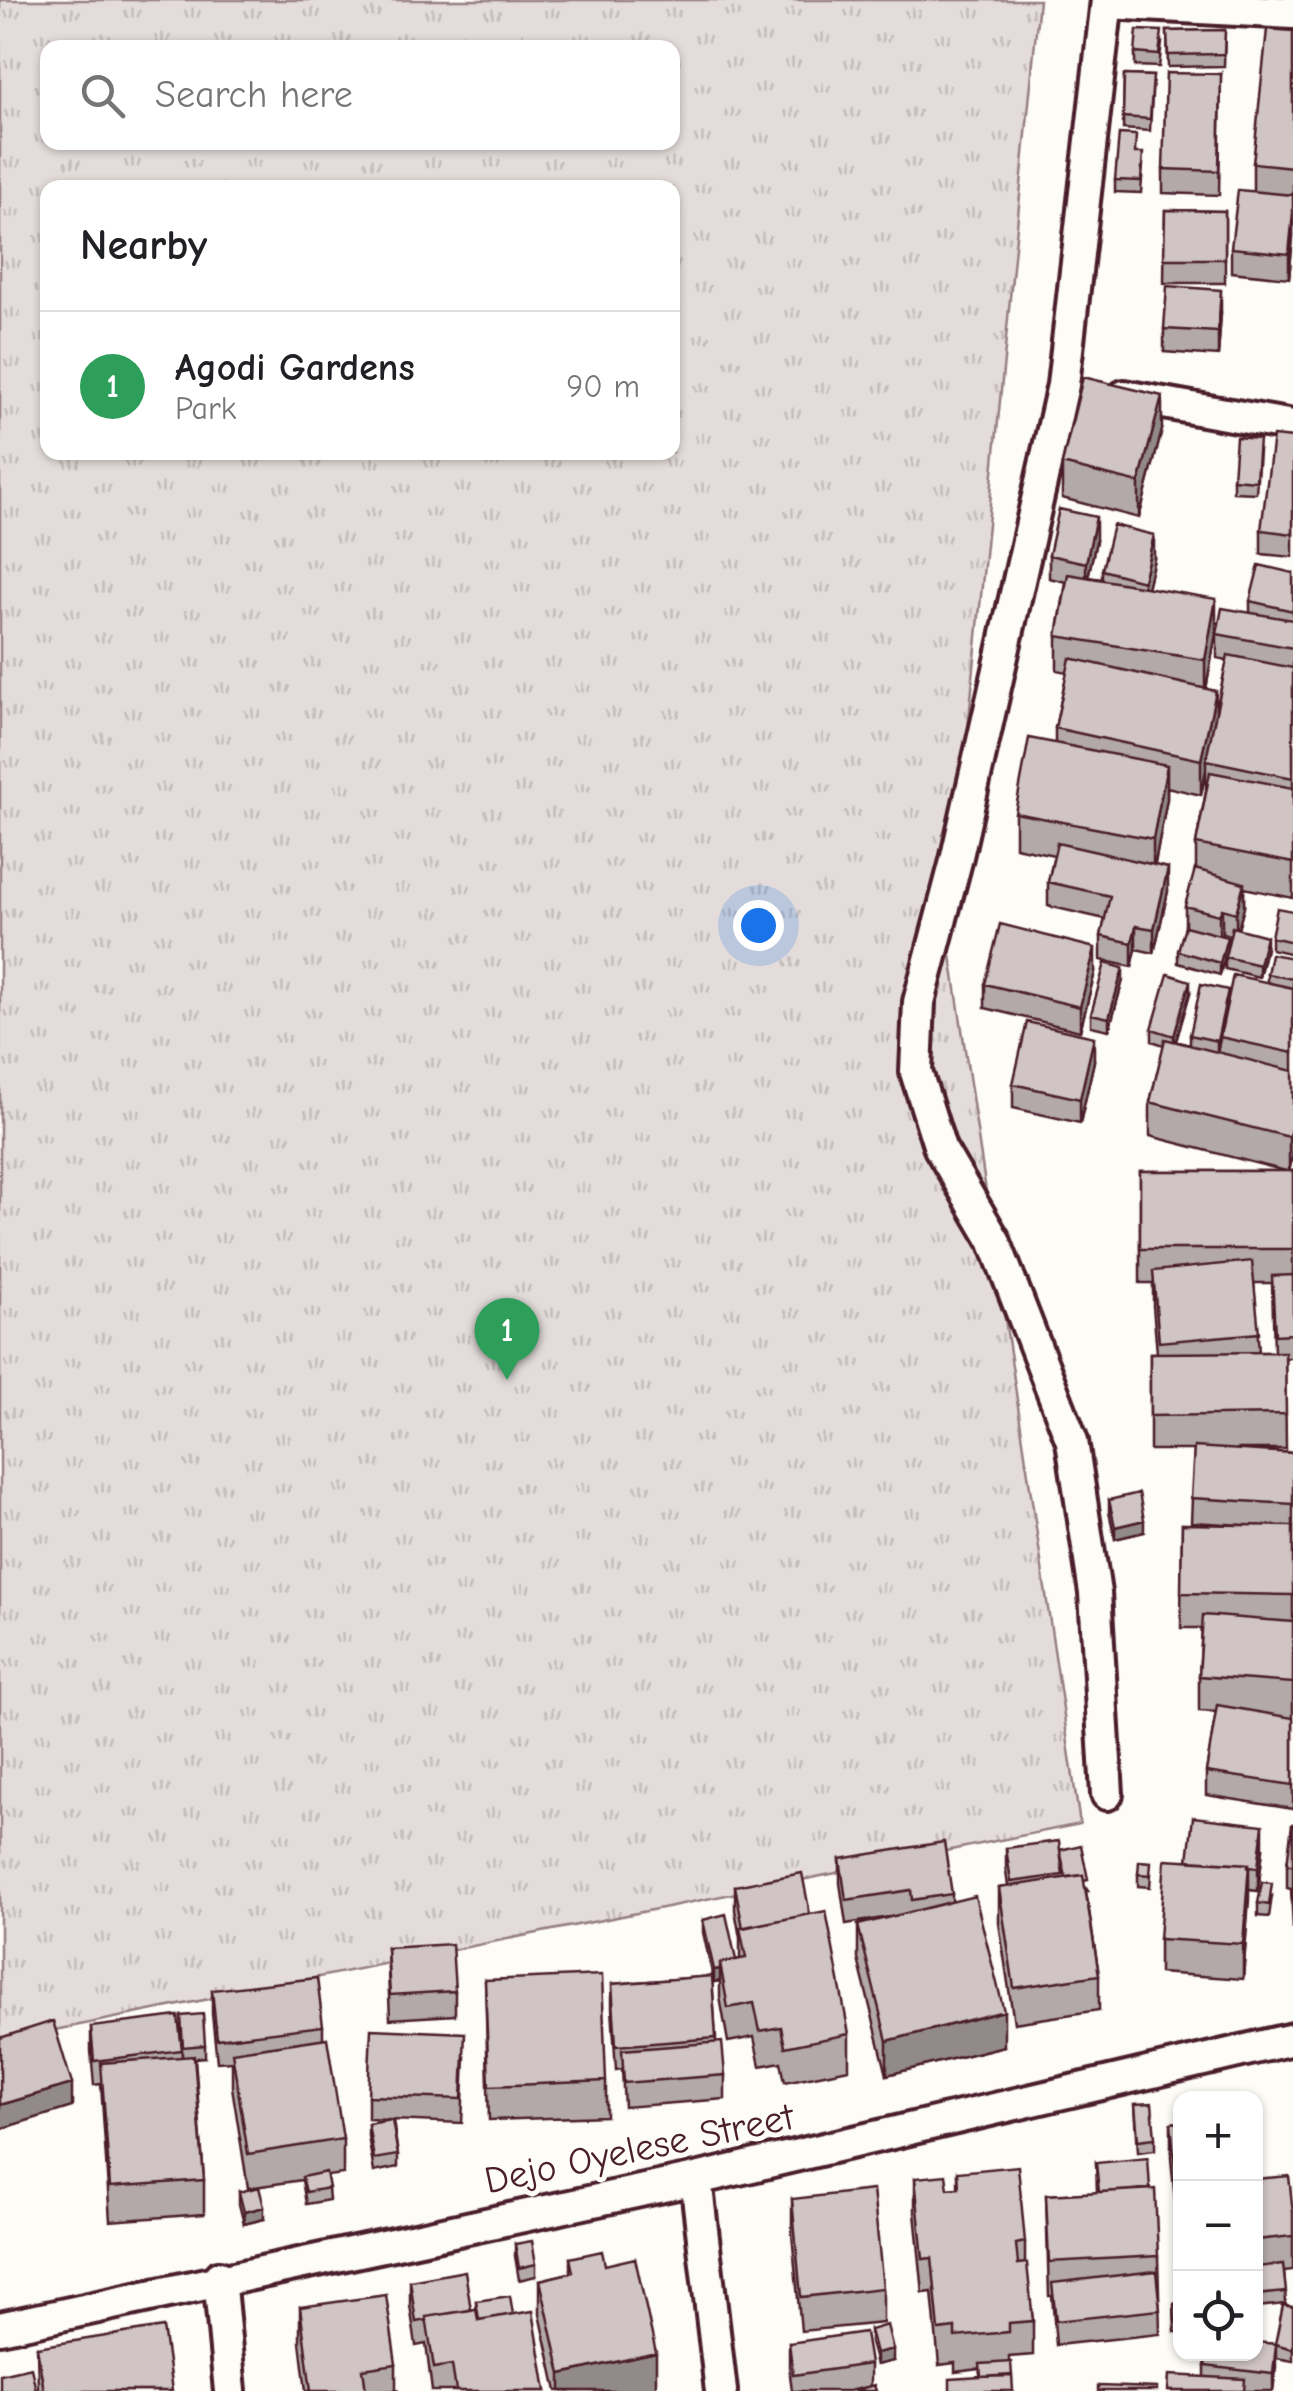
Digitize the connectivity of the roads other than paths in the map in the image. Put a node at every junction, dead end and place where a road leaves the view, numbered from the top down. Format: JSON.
{"nodes":[{"id":1,"x":1107,"y":1,"type":"edge"},
{"id":2,"x":1293,"y":13,"type":"edge"},
{"id":3,"x":1063,"y":385,"type":"junction"},
{"id":4,"x":1293,"y":426,"type":"edge"},
{"id":5,"x":1107,"y":1794,"type":"dead end"},
{"id":6,"x":1293,"y":2039,"type":"edge"},
{"id":7,"x":696,"y":2179,"type":"junction"},
{"id":8,"x":218,"y":2278,"type":"junction"},
{"id":9,"x":0,"y":2328,"type":"edge"},
{"id":10,"x":230,"y":2391,"type":"edge"},
{"id":11,"x":720,"y":2391,"type":"edge"}],
"edges":[{"from":1,"to":2,"type":"street"},
{"from":1,"to":3,"type":"street"},
{"from":3,"to":4,"type":"street"},
{"from":3,"to":5,"type":"street"},
{"from":6,"to":7,"type":"street","name":"Dejo Oyelese Street"},
{"from":7,"to":8,"type":"street","name":"Dejo Oyelese Street"},
{"from":7,"to":11,"type":"street"},
{"from":8,"to":9,"type":"street","name":"Dejo Oyelese Street"},
{"from":8,"to":10,"type":"street"}]}
